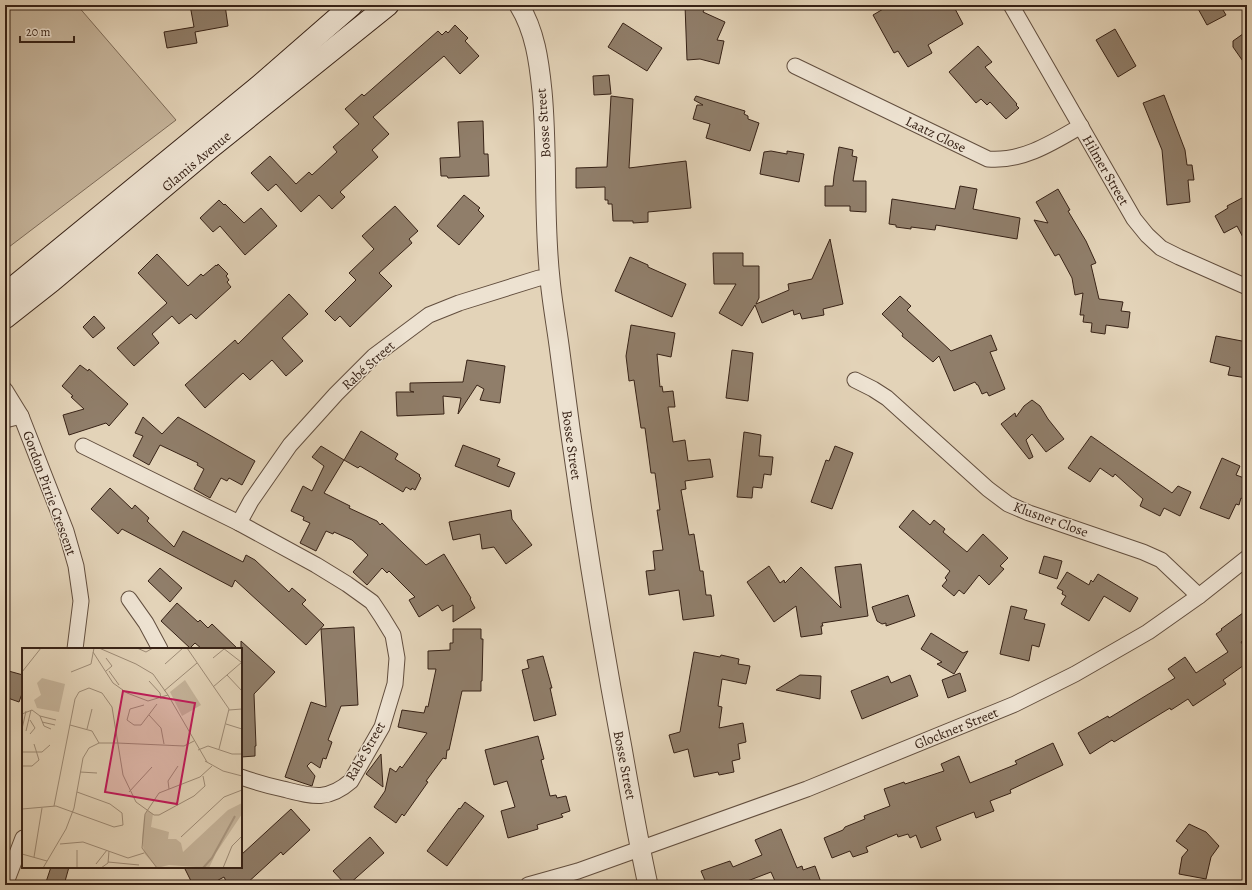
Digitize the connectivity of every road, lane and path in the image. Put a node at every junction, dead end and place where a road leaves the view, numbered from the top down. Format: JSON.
{"nodes":[{"id":1,"x":352,"y":5,"type":"edge"},
{"id":2,"x":519,"y":5,"type":"edge"},
{"id":3,"x":1011,"y":5,"type":"edge"},
{"id":4,"x":381,"y":7,"type":"edge"},
{"id":5,"x":324,"y":43,"type":"junction"},
{"id":6,"x":795,"y":66,"type":"dead end"},
{"id":7,"x":263,"y":95,"type":"junction"},
{"id":8,"x":1081,"y":126,"type":"junction"},
{"id":9,"x":550,"y":278,"type":"junction"},
{"id":10,"x":1247,"y":287,"type":"edge"},
{"id":11,"x":5,"y":294,"type":"edge"},
{"id":12,"x":5,"y":318,"type":"edge"},
{"id":13,"x":856,"y":380,"type":"dead end"},
{"id":14,"x":5,"y":390,"type":"edge"},
{"id":15,"x":21,"y":416,"type":"junction"},
{"id":16,"x":5,"y":420,"type":"edge"},
{"id":17,"x":83,"y":446,"type":"dead end"},
{"id":18,"x":239,"y":523,"type":"junction"},
{"id":19,"x":1247,"y":558,"type":"edge"},
{"id":20,"x":1199,"y":596,"type":"junction"},
{"id":21,"x":129,"y":599,"type":"dead end"},
{"id":22,"x":75,"y":648,"type":"edge"},
{"id":23,"x":159,"y":648,"type":"edge"},
{"id":24,"x":242,"y":777,"type":"edge"},
{"id":25,"x":22,"y":841,"type":"edge"},
{"id":26,"x":640,"y":849,"type":"junction"},
{"id":27,"x":5,"y":885,"type":"edge"},
{"id":28,"x":528,"y":885,"type":"edge"},
{"id":29,"x":648,"y":885,"type":"edge"}],
"edges":[{"from":1,"to":5,"type":"main road","name":"Glamis Avenue"},
{"from":2,"to":9,"type":"street","name":"Bosse Street"},
{"from":3,"to":8,"type":"street","name":"Hilmer Street"},
{"from":4,"to":5,"type":"main road","name":"Glamis Avenue"},
{"from":5,"to":7,"type":"main road","name":"Glamis Avenue"},
{"from":6,"to":8,"type":"street","name":"Laatz Close"},
{"from":7,"to":11,"type":"main road","name":"Glamis Avenue"},
{"from":7,"to":12,"type":"main road","name":"Glamis Avenue"},
{"from":8,"to":10,"type":"street","name":"Hilmer Street"},
{"from":9,"to":18,"type":"street","name":"Rabé Street"},
{"from":9,"to":26,"type":"street","name":"Bosse Street"},
{"from":13,"to":20,"type":"street","name":"Klusner Close"},
{"from":14,"to":15,"type":"street","name":"Gordon Pirrie Crescent"},
{"from":15,"to":16,"type":"street"},
{"from":15,"to":22,"type":"street","name":"Gordon Pirrie Crescent"},
{"from":17,"to":18,"type":"street","name":"Rabé Street"},
{"from":18,"to":24,"type":"street","name":"Rabé Street"},
{"from":19,"to":20,"type":"street","name":"Glockner Street"},
{"from":20,"to":26,"type":"street","name":"Glockner Street"},
{"from":21,"to":23,"type":"street"},
{"from":25,"to":27,"type":"street"},
{"from":26,"to":28,"type":"street","name":"Glockner Street"},
{"from":26,"to":29,"type":"street","name":"Bosse Street"}]}
